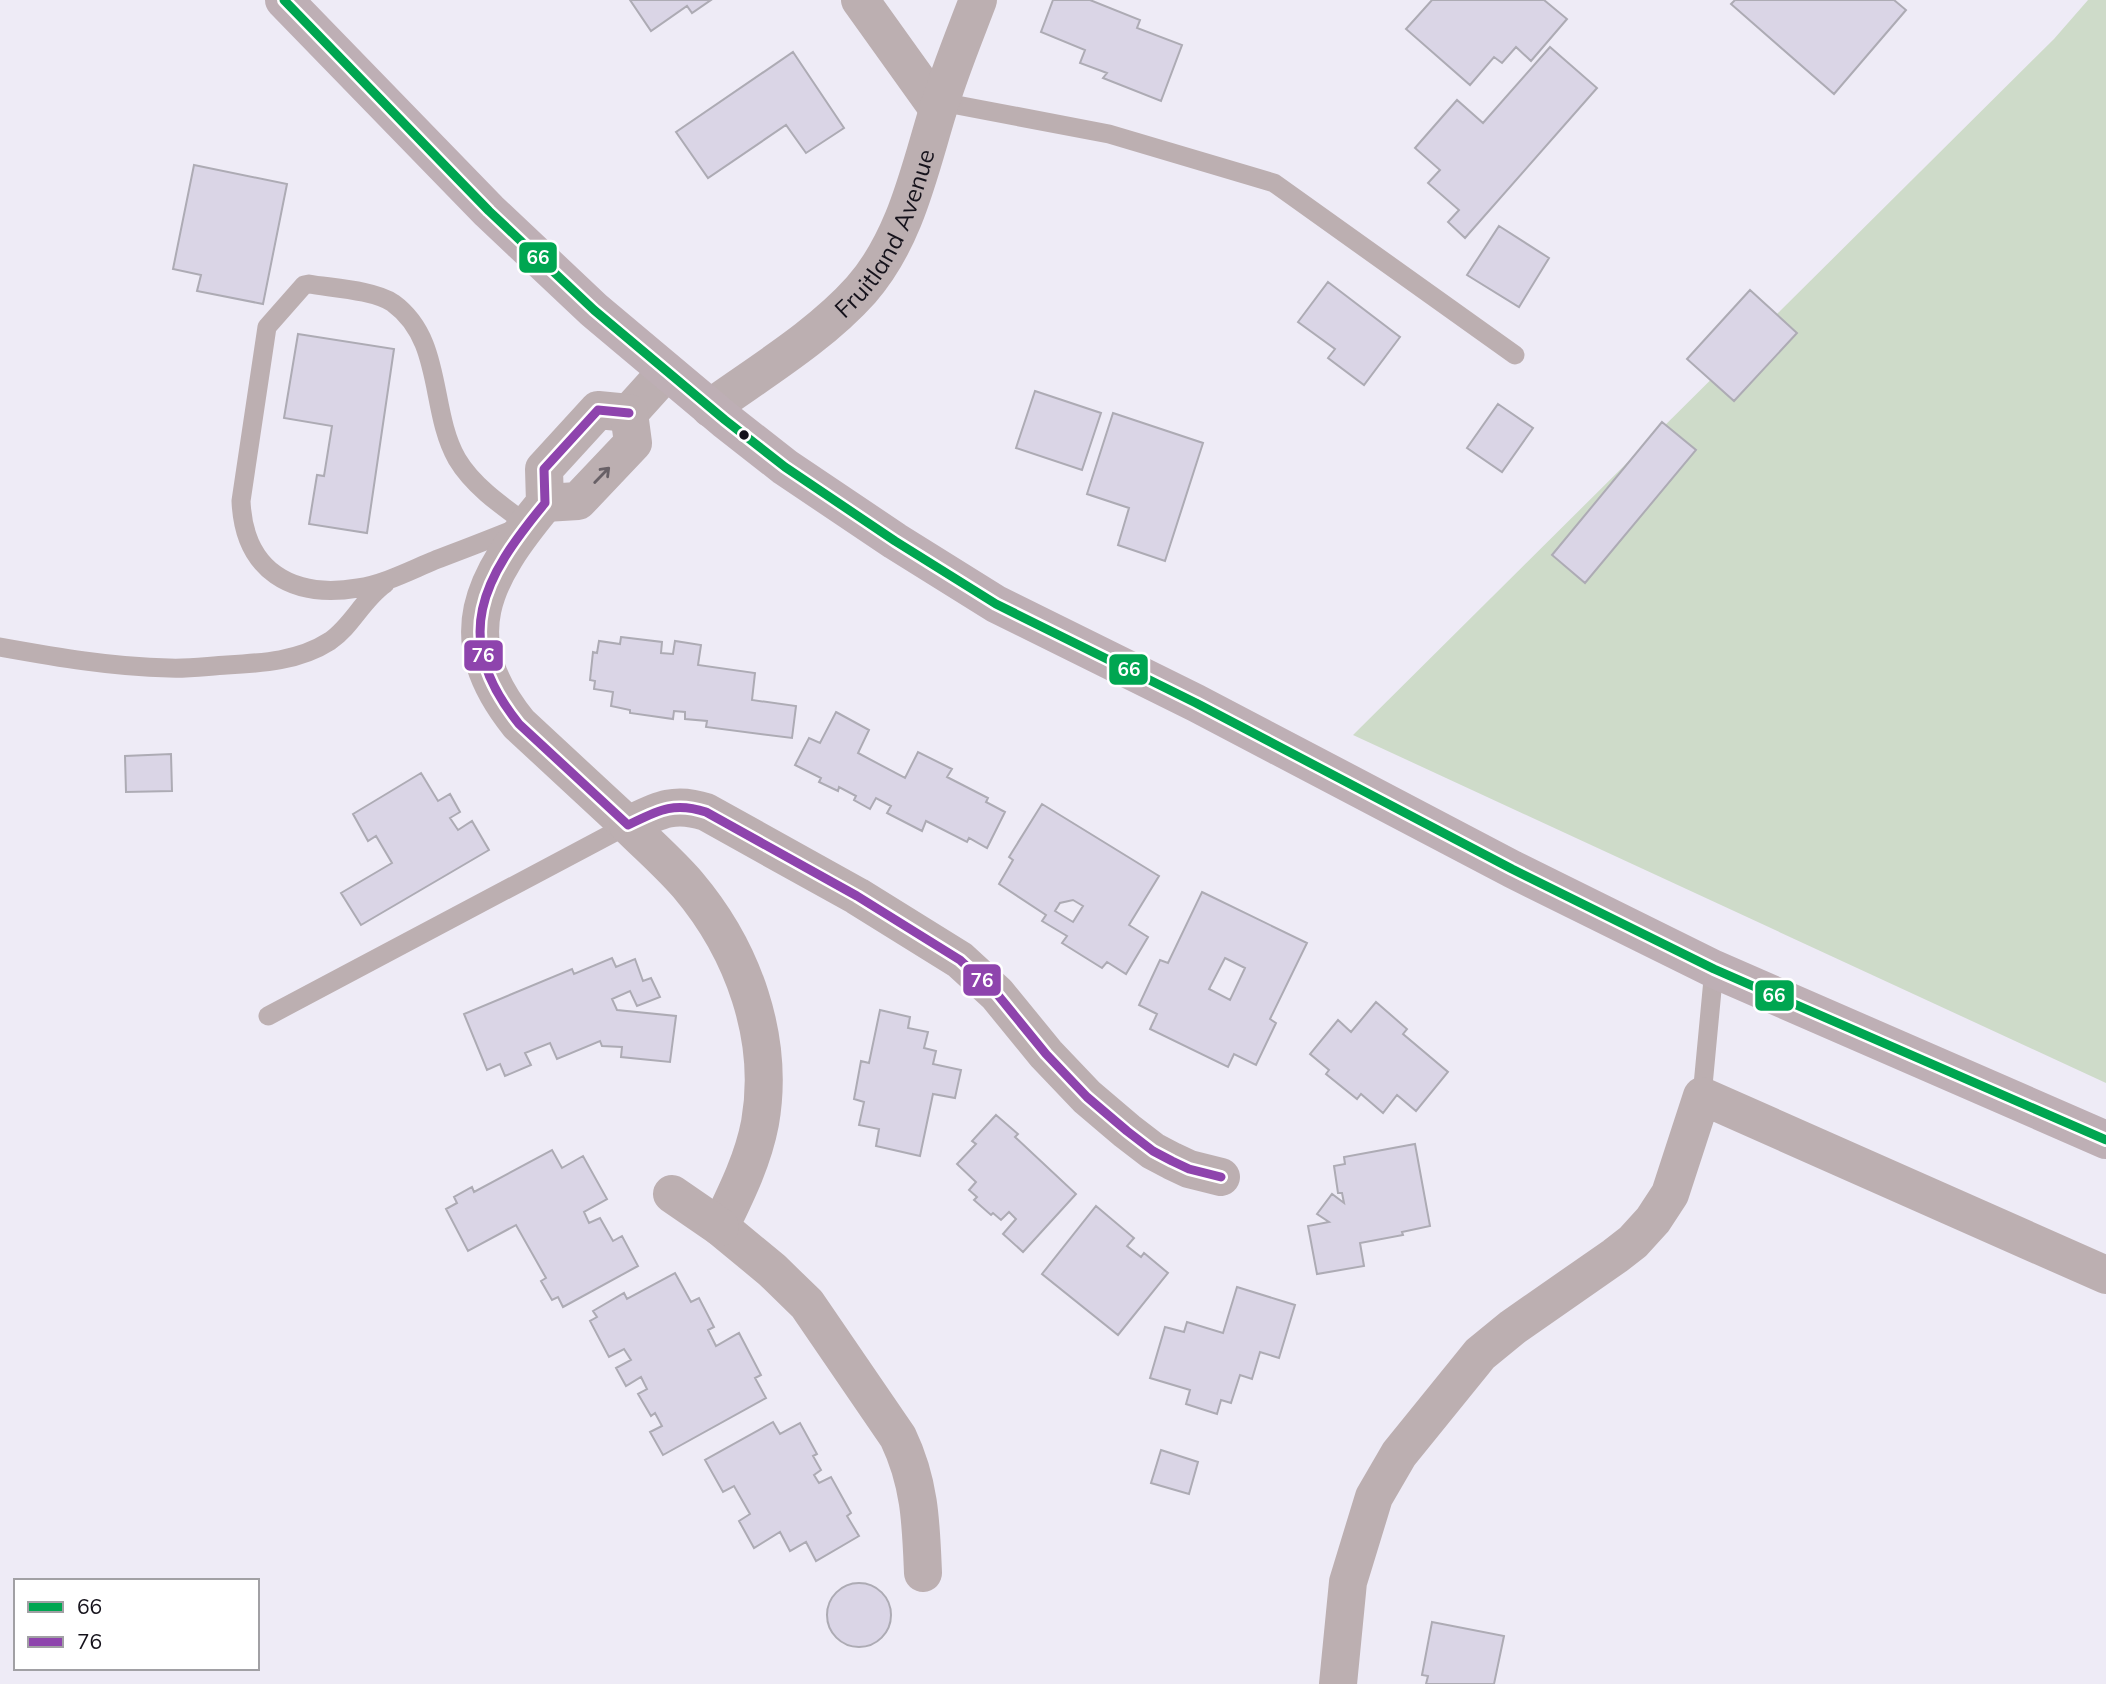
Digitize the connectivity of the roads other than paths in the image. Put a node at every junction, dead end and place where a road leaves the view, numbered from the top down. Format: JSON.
{"nodes":[{"id":1,"x":284,"y":0,"type":"edge"},
{"id":2,"x":860,"y":0,"type":"edge"},
{"id":3,"x":978,"y":0,"type":"edge"},
{"id":4,"x":939,"y":105,"type":"junction"},
{"id":5,"x":1515,"y":355,"type":"dead end"},
{"id":6,"x":666,"y":372,"type":"junction"},
{"id":7,"x":710,"y":408,"type":"junction"},
{"id":8,"x":536,"y":513,"type":"junction"},
{"id":9,"x":395,"y":577,"type":"junction"},
{"id":10,"x":0,"y":647,"type":"edge"},
{"id":11,"x":628,"y":825,"type":"junction"},
{"id":12,"x":1714,"y":969,"type":"junction"},
{"id":13,"x":268,"y":1016,"type":"dead end"},
{"id":14,"x":1702,"y":1096,"type":"junction"},
{"id":15,"x":2106,"y":1140,"type":"edge"},
{"id":16,"x":1221,"y":1177,"type":"dead end"},
{"id":17,"x":672,"y":1194,"type":"dead end"},
{"id":18,"x":720,"y":1227,"type":"junction"},
{"id":19,"x":2106,"y":1275,"type":"edge"},
{"id":20,"x":923,"y":1573,"type":"dead end"},
{"id":21,"x":1338,"y":1684,"type":"edge"}],
"edges":[{"from":1,"to":6,"type":"main road"},
{"from":2,"to":4,"type":"street"},
{"from":3,"to":4,"type":"street","name":"Fruitland Avenue"},
{"from":4,"to":5,"type":"lane"},
{"from":4,"to":7,"type":"street","name":"Fruitland Avenue"},
{"from":6,"to":7,"type":"main road"},
{"from":6,"to":8,"type":"street"},
{"from":7,"to":12,"type":"main road"},
{"from":8,"to":9,"type":"lane"},
{"from":8,"to":9,"type":"lane"},
{"from":8,"to":11,"type":"street"},
{"from":9,"to":10,"type":"lane"},
{"from":11,"to":13,"type":"lane"},
{"from":11,"to":16,"type":"street"},
{"from":11,"to":18,"type":"street"},
{"from":12,"to":14,"type":"lane"},
{"from":12,"to":15,"type":"main road"},
{"from":14,"to":19,"type":"street"},
{"from":14,"to":21,"type":"street"},
{"from":17,"to":18,"type":"street"},
{"from":18,"to":20,"type":"street"}]}
